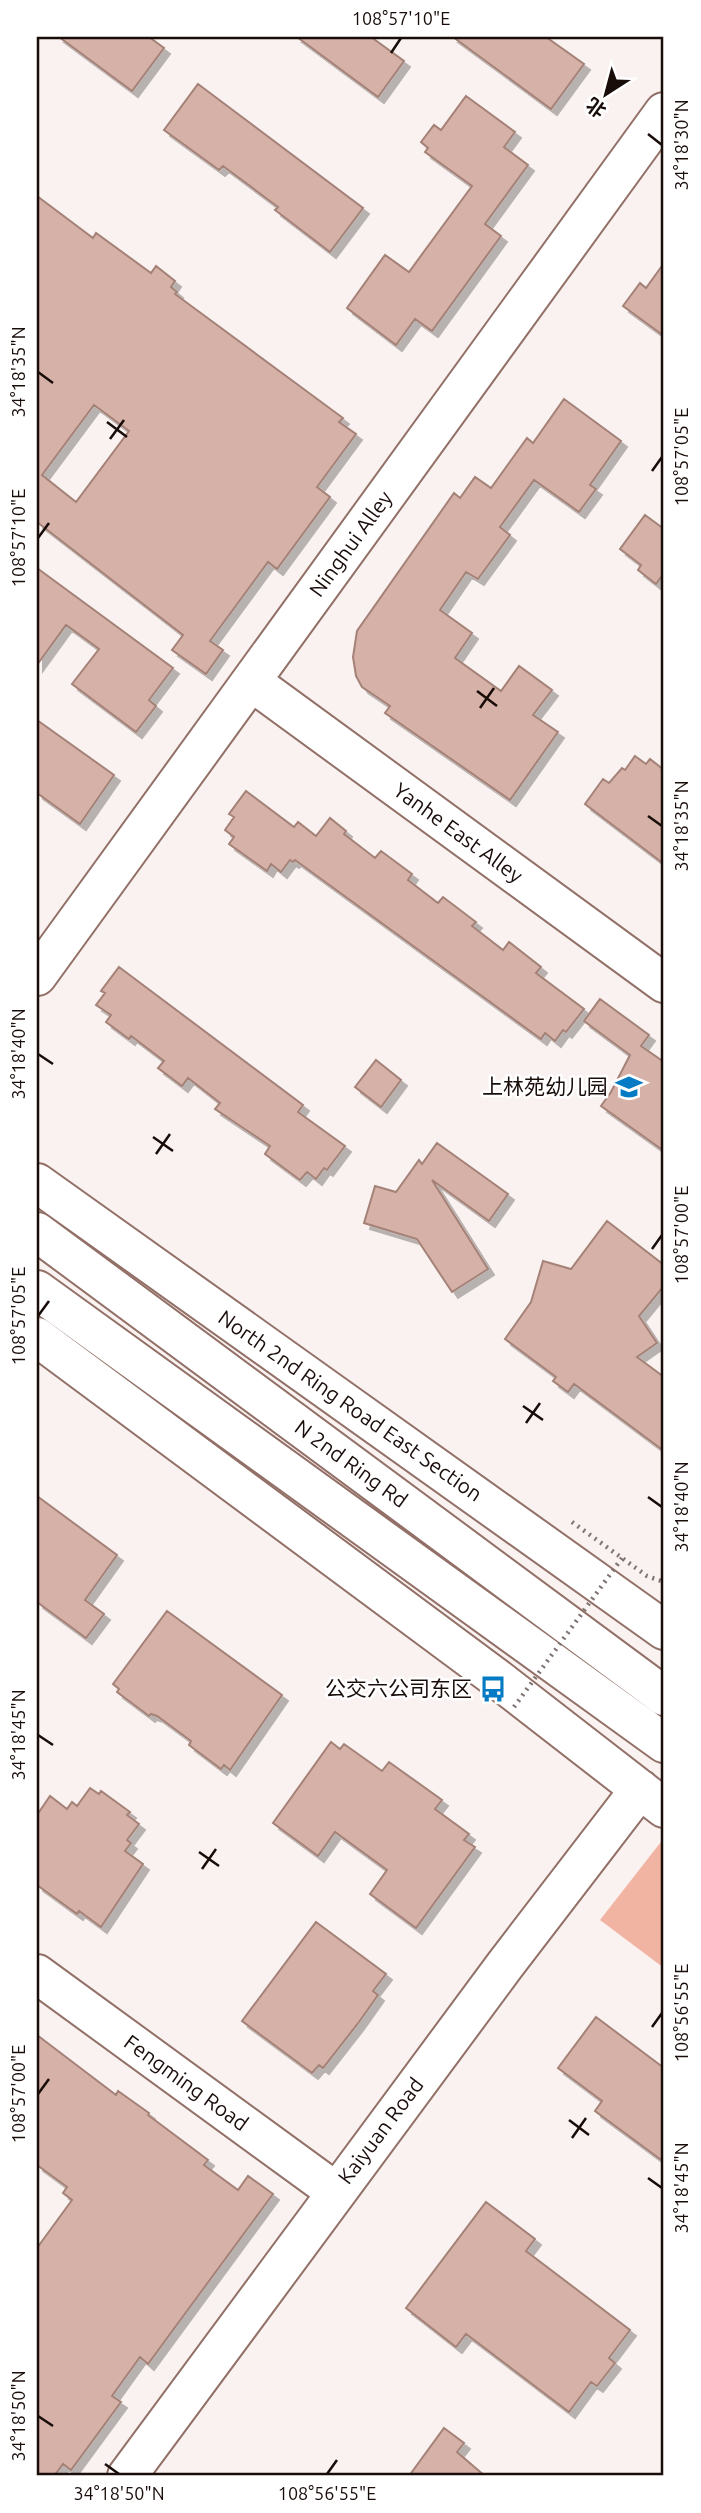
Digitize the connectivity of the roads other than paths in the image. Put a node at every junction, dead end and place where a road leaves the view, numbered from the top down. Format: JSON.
{"nodes":[{"id":1,"x":664,"y":112,"type":"edge"},
{"id":2,"x":252,"y":682,"type":"junction"},
{"id":3,"x":37,"y":976,"type":"edge"},
{"id":4,"x":664,"y":983,"type":"edge"},
{"id":5,"x":37,"y":1182,"type":"edge"},
{"id":6,"x":37,"y":1232,"type":"edge"},
{"id":7,"x":37,"y":1290,"type":"edge"},
{"id":8,"x":37,"y":1337,"type":"edge"},
{"id":9,"x":664,"y":1630,"type":"edge"},
{"id":10,"x":662,"y":1694,"type":"edge"},
{"id":11,"x":664,"y":1743,"type":"edge"},
{"id":12,"x":652,"y":1799,"type":"edge"},
{"id":13,"x":37,"y":1974,"type":"edge"},
{"id":14,"x":336,"y":2192,"type":"junction"},
{"id":15,"x":127,"y":2476,"type":"edge"}],
"edges":[{"from":1,"to":2,"type":"main road","name":"Ninghui Alley"},
{"from":2,"to":3,"type":"main road","name":"Ninghui Alley"},
{"from":2,"to":4,"type":"main road","name":"Yanhe East Alley"},
{"from":5,"to":9,"type":"main road","name":"North 2nd Ring Road East Section"},
{"from":6,"to":10,"type":"main road","name":"N 2nd Ring Rd"},
{"from":7,"to":11,"type":"main road","name":"N 2nd Ring Rd"},
{"from":8,"to":12,"type":"main road"},
{"from":12,"to":14,"type":"main road","name":"Kaiyuan Road"},
{"from":13,"to":14,"type":"main road","name":"Fengming Road"},
{"from":14,"to":15,"type":"main road","name":"Kaiyuan Road"}]}
